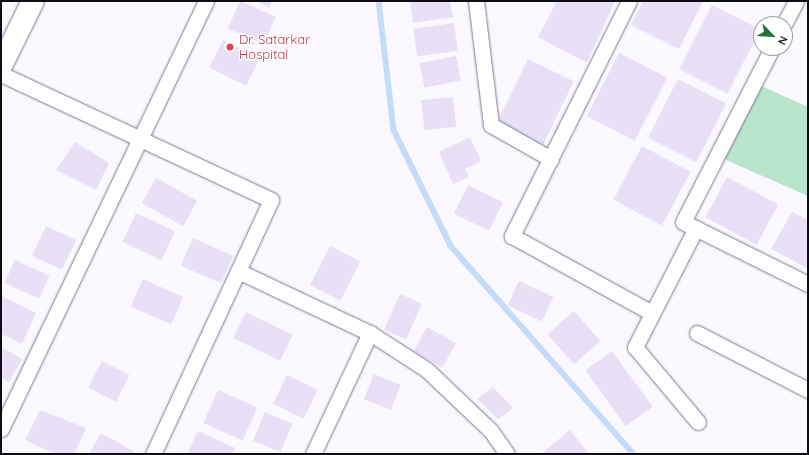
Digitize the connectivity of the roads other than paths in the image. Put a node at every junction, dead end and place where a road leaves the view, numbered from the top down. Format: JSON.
{"nodes":[{"id":1,"x":33,"y":1,"type":"edge"},
{"id":2,"x":206,"y":1,"type":"edge"},
{"id":3,"x":476,"y":1,"type":"edge"},
{"id":4,"x":629,"y":1,"type":"edge"},
{"id":5,"x":796,"y":1,"type":"edge"},
{"id":6,"x":788,"y":16,"type":"edge"},
{"id":7,"x":768,"y":56,"type":"edge"},
{"id":8,"x":1,"y":66,"type":"edge"},
{"id":9,"x":1,"y":74,"type":"edge"},
{"id":10,"x":140,"y":139,"type":"junction"},
{"id":11,"x":551,"y":159,"type":"junction"},
{"id":12,"x":696,"y":228,"type":"junction"},
{"id":13,"x":238,"y":271,"type":"junction"},
{"id":14,"x":808,"y":284,"type":"edge"},
{"id":15,"x":652,"y":313,"type":"junction"},
{"id":16,"x":370,"y":333,"type":"junction"},
{"id":17,"x":697,"y":333,"type":"dead end"},
{"id":18,"x":808,"y":390,"type":"edge"},
{"id":19,"x":698,"y":422,"type":"dead end"},
{"id":20,"x":1,"y":429,"type":"edge"},
{"id":21,"x":153,"y":454,"type":"edge"},
{"id":22,"x":313,"y":454,"type":"edge"},
{"id":23,"x":507,"y":454,"type":"edge"}],
"edges":[{"from":1,"to":8,"type":"street"},
{"from":2,"to":10,"type":"street"},
{"from":3,"to":11,"type":"street"},
{"from":4,"to":11,"type":"street"},
{"from":5,"to":6,"type":"street"},
{"from":7,"to":12,"type":"street"},
{"from":9,"to":10,"type":"street"},
{"from":10,"to":13,"type":"street"},
{"from":10,"to":20,"type":"street"},
{"from":11,"to":15,"type":"street"},
{"from":12,"to":14,"type":"street"},
{"from":12,"to":15,"type":"street"},
{"from":13,"to":16,"type":"street"},
{"from":13,"to":21,"type":"street"},
{"from":15,"to":19,"type":"street"},
{"from":16,"to":22,"type":"street"},
{"from":16,"to":23,"type":"street"},
{"from":17,"to":18,"type":"street"}]}
